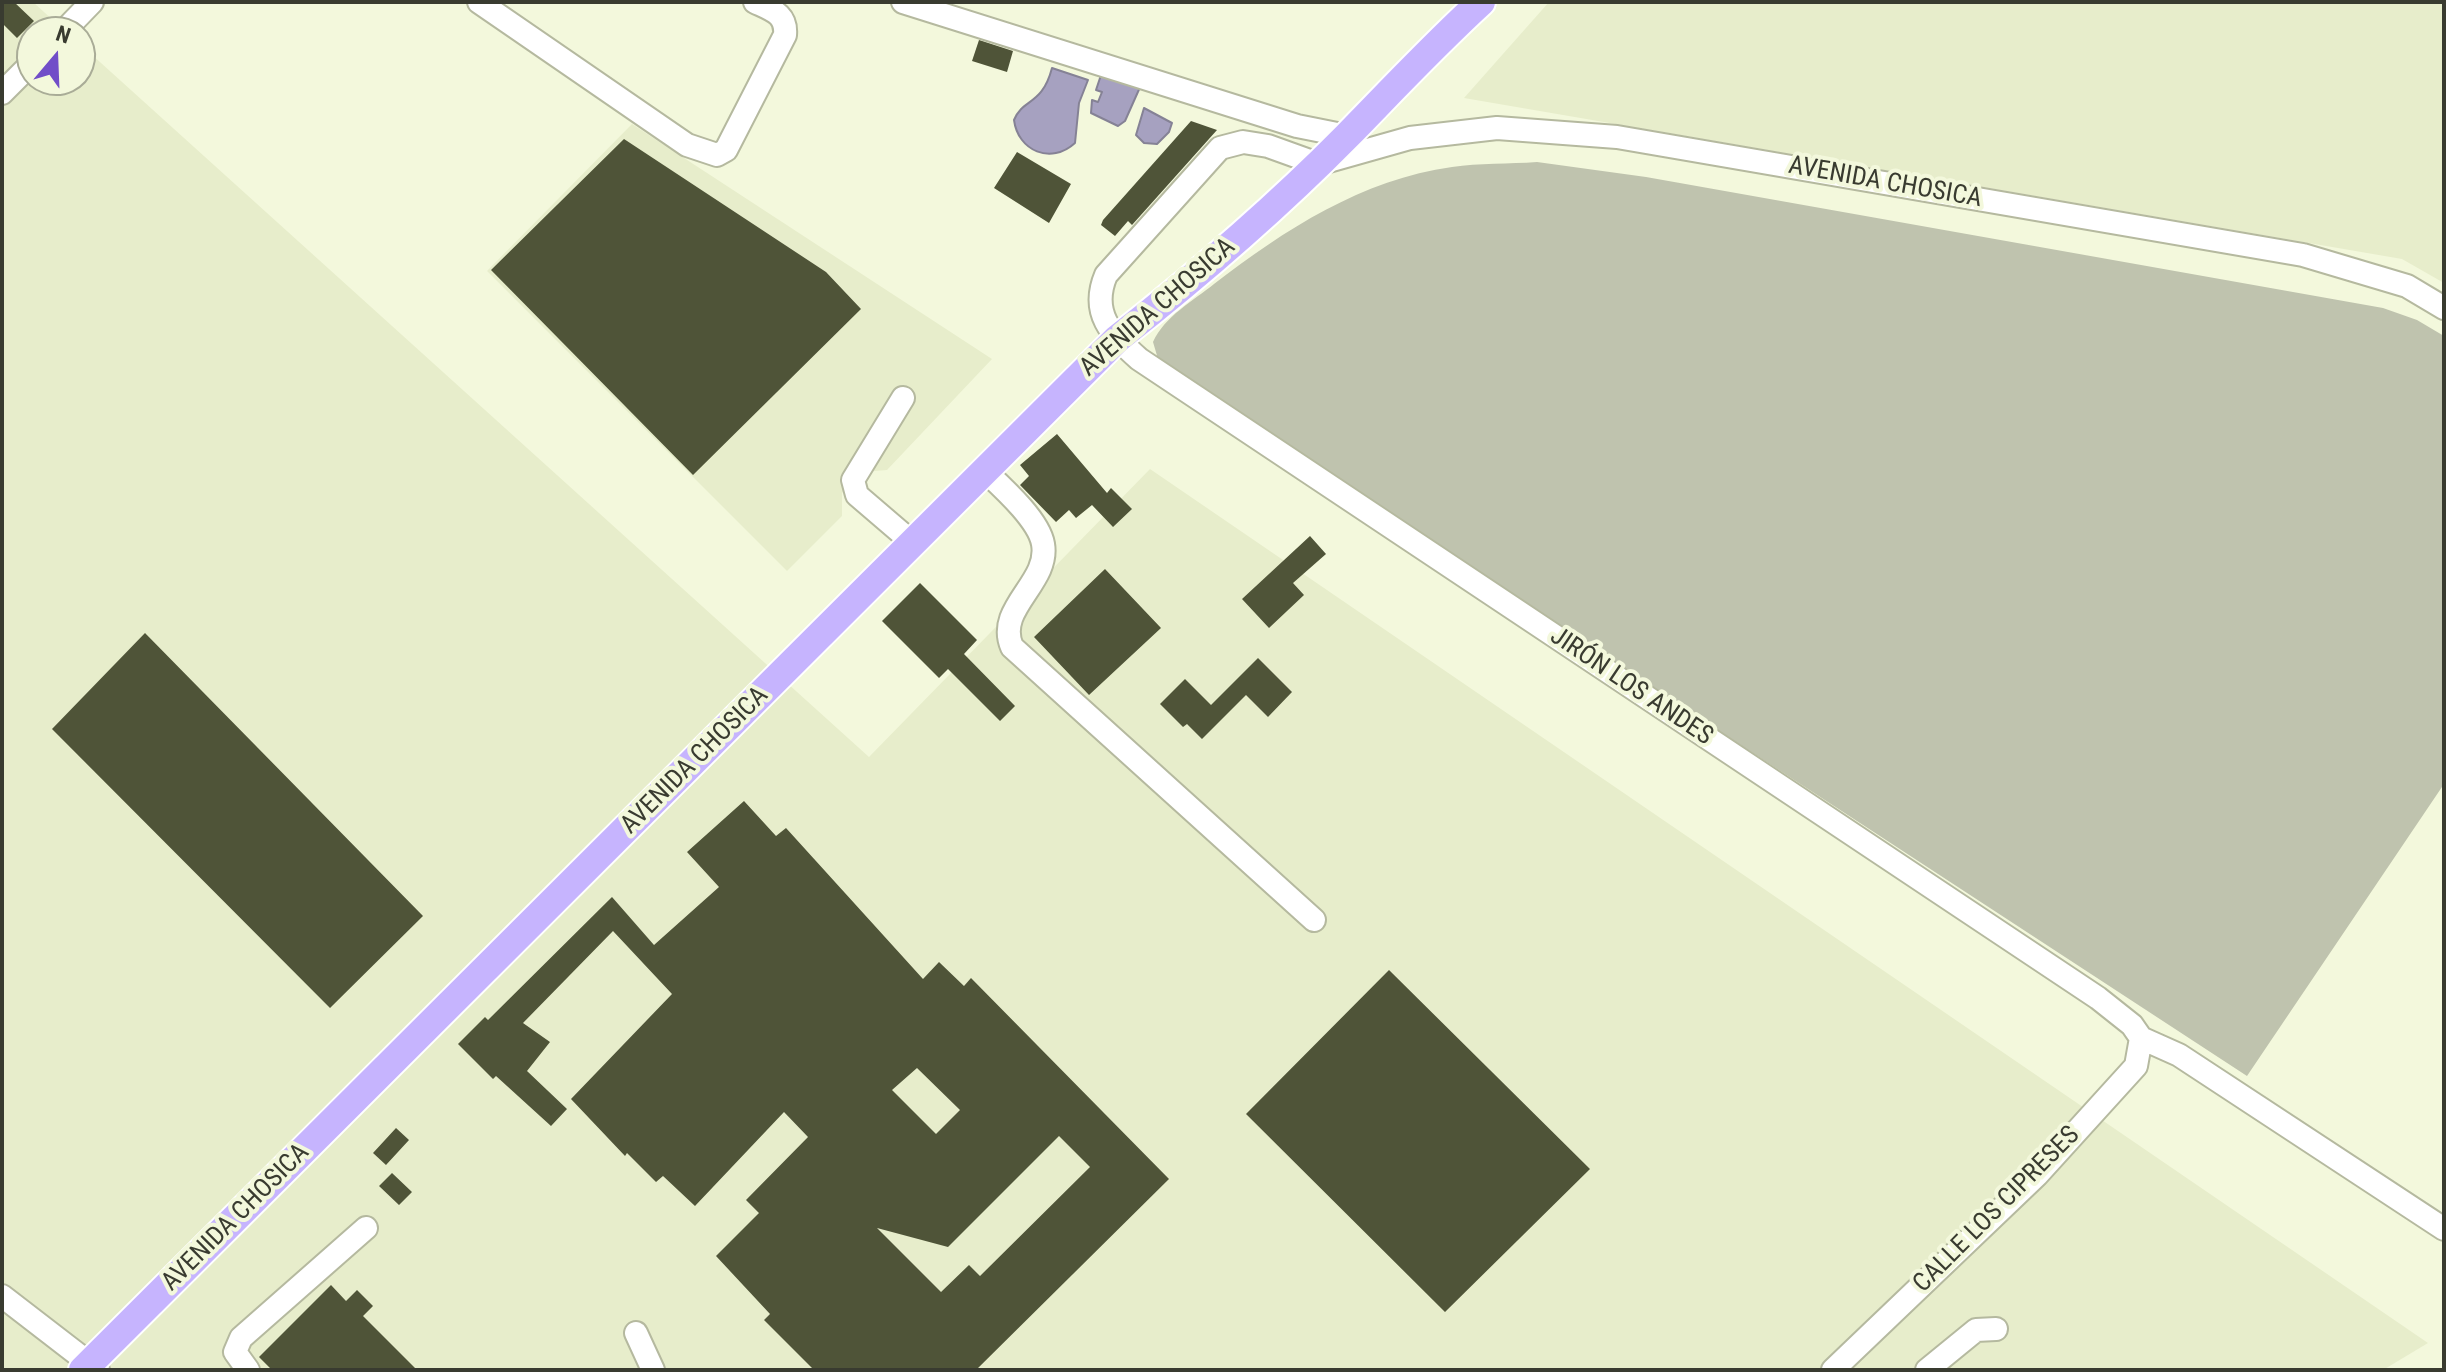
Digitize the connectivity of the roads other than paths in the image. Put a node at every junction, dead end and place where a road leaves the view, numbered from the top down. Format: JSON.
{"nodes":[{"id":1,"x":479,"y":2,"type":"edge"},
{"id":2,"x":755,"y":2,"type":"edge"},
{"id":3,"x":903,"y":2,"type":"edge"},
{"id":4,"x":949,"y":2,"type":"edge"},
{"id":5,"x":958,"y":2,"type":"edge"},
{"id":6,"x":1481,"y":2,"type":"edge"},
{"id":7,"x":928,"y":6,"type":"edge"},
{"id":8,"x":1347,"y":136,"type":"junction"},
{"id":9,"x":1318,"y":164,"type":"junction"},
{"id":10,"x":2444,"y":308,"type":"edge"},
{"id":11,"x":1117,"y":339,"type":"junction"},
{"id":12,"x":903,"y":398,"type":"dead end"},
{"id":13,"x":985,"y":471,"type":"junction"},
{"id":14,"x":913,"y":543,"type":"junction"},
{"id":15,"x":1314,"y":920,"type":"dead end"},
{"id":16,"x":2141,"y":1038,"type":"junction"},
{"id":17,"x":366,"y":1228,"type":"dead end"},
{"id":18,"x":2444,"y":1229,"type":"edge"},
{"id":19,"x":2,"y":1296,"type":"edge"},
{"id":20,"x":1996,"y":1329,"type":"dead end"},
{"id":21,"x":636,"y":1333,"type":"dead end"},
{"id":22,"x":90,"y":1368,"type":"edge"},
{"id":23,"x":248,"y":1370,"type":"edge"},
{"id":24,"x":653,"y":1370,"type":"edge"},
{"id":25,"x":1833,"y":1370,"type":"edge"},
{"id":26,"x":1927,"y":1370,"type":"edge"}],
"edges":[{"from":1,"to":2,"type":"street"},
{"from":3,"to":7,"type":"street"},
{"from":4,"to":5,"type":"street"},
{"from":6,"to":8,"type":"main road","name":"AVENIDA CHOSICA"},
{"from":7,"to":8,"type":"street"},
{"from":8,"to":9,"type":"main road","name":"AVENIDA CHOSICA"},
{"from":9,"to":10,"type":"street","name":"AVENIDA CHOSICA"},
{"from":9,"to":11,"type":"main road","name":"AVENIDA CHOSICA"},
{"from":9,"to":11,"type":"street"},
{"from":11,"to":13,"type":"main road","name":"AVENIDA CHOSICA"},
{"from":11,"to":16,"type":"street","name":"JIRÓN LOS ANDES"},
{"from":12,"to":14,"type":"street"},
{"from":13,"to":14,"type":"main road","name":"AVENIDA CHOSICA"},
{"from":13,"to":15,"type":"street"},
{"from":14,"to":22,"type":"main road","name":"AVENIDA CHOSICA"},
{"from":16,"to":18,"type":"street"},
{"from":16,"to":25,"type":"street","name":"CALLE LOS CIPRESES"},
{"from":17,"to":23,"type":"street"},
{"from":19,"to":22,"type":"street"},
{"from":20,"to":26,"type":"street"},
{"from":21,"to":24,"type":"street"}]}
